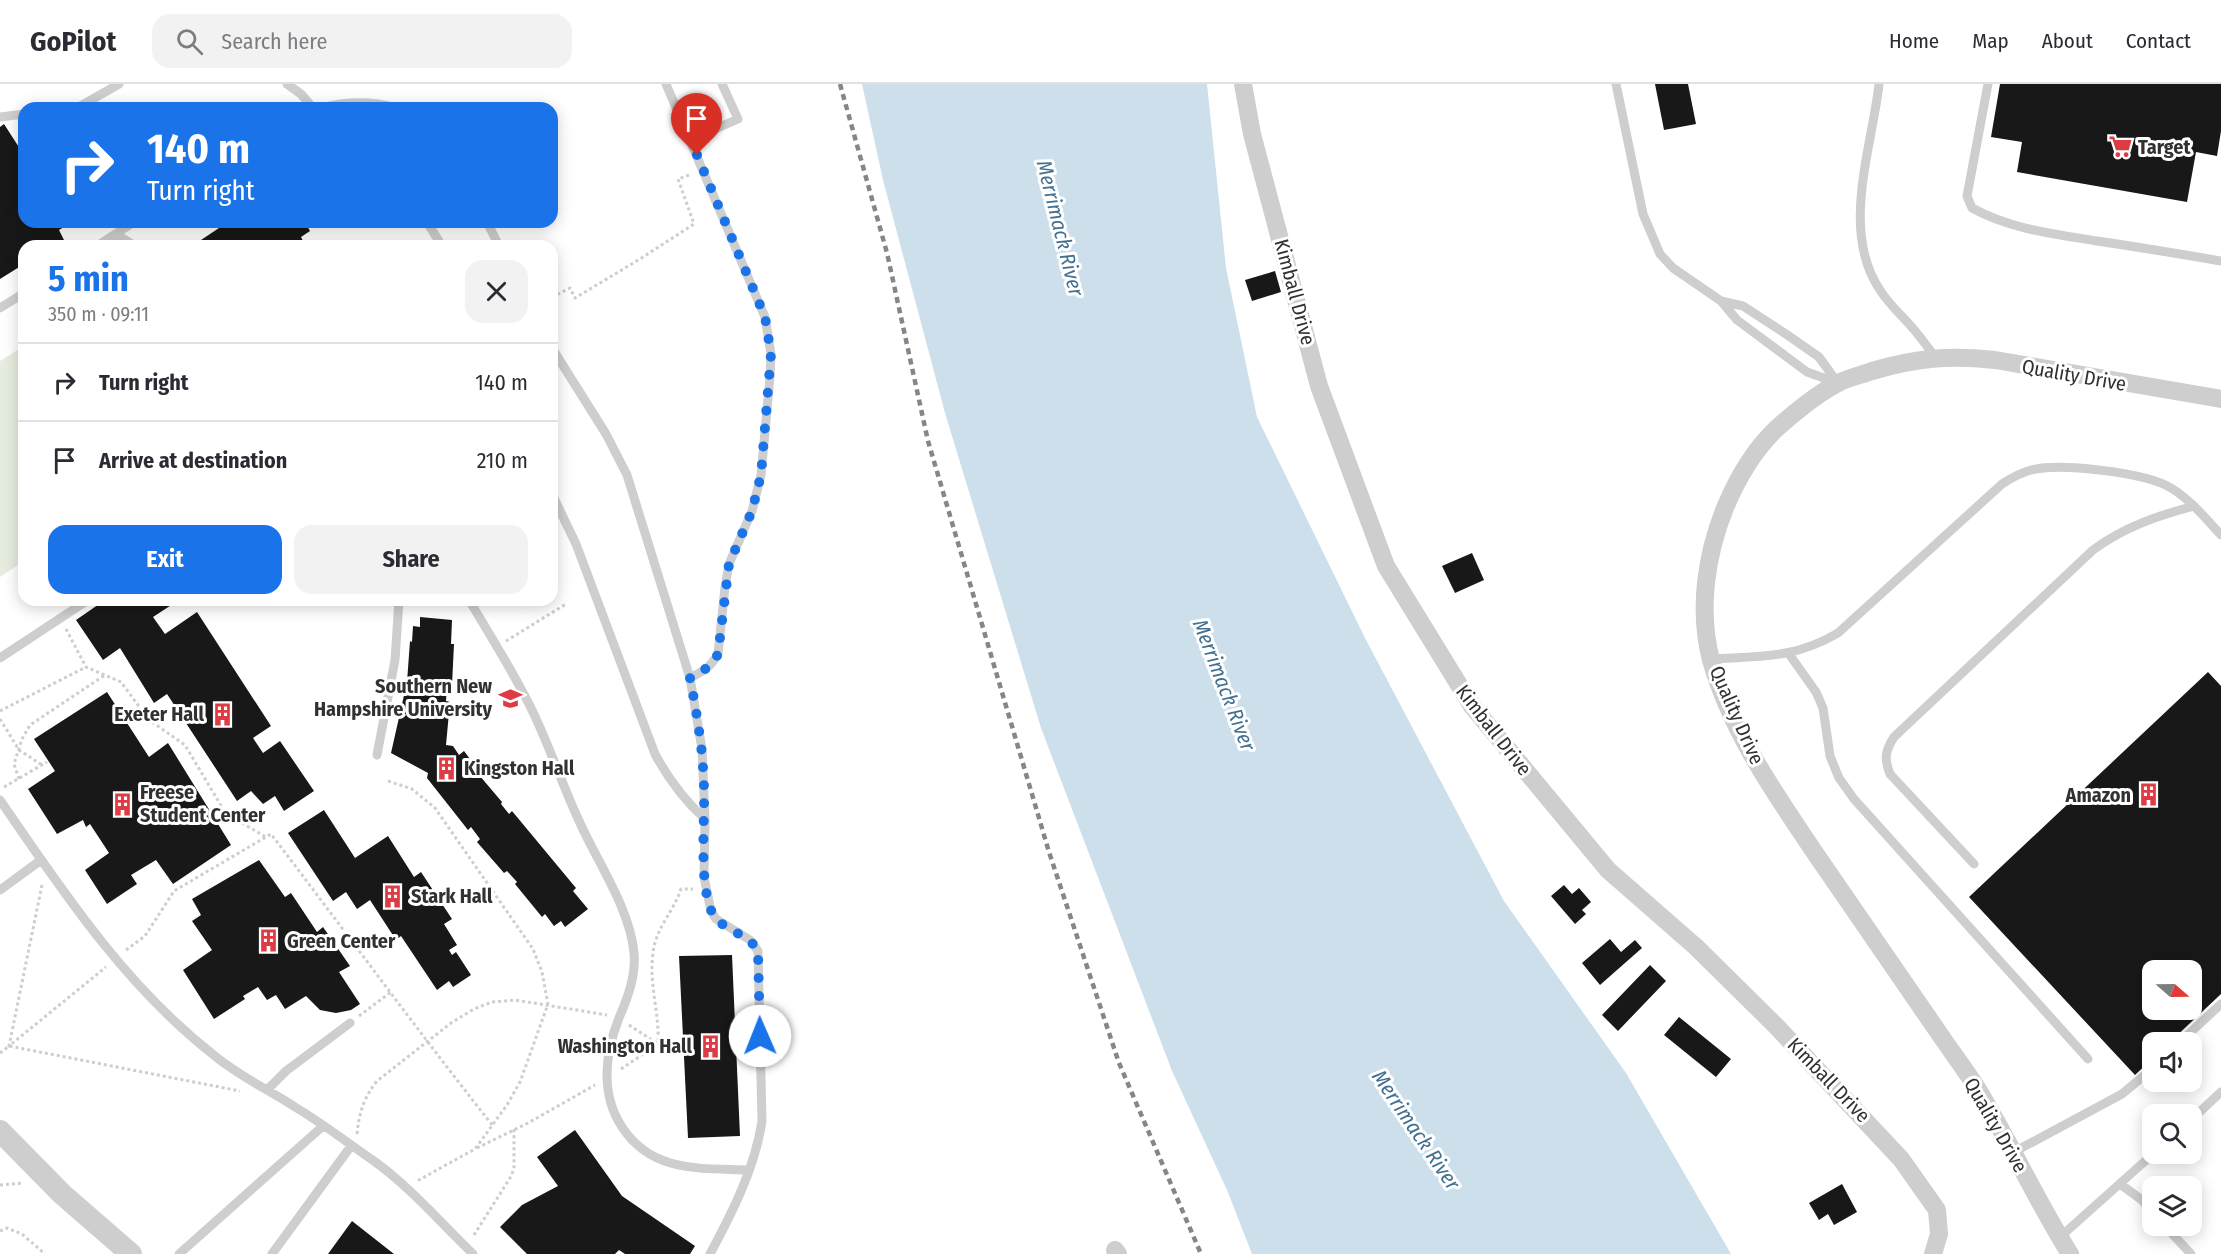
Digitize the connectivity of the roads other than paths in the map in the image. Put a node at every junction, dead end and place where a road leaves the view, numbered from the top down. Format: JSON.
{"nodes":[{"id":1,"x":119,"y":84,"type":"edge"},
{"id":2,"x":287,"y":84,"type":"edge"},
{"id":3,"x":666,"y":84,"type":"edge"},
{"id":4,"x":722,"y":84,"type":"edge"},
{"id":5,"x":1243,"y":84,"type":"edge"},
{"id":6,"x":1616,"y":84,"type":"edge"},
{"id":7,"x":1879,"y":84,"type":"edge"},
{"id":8,"x":1988,"y":84,"type":"edge"},
{"id":9,"x":88,"y":102,"type":"edge"},
{"id":10,"x":308,"y":102,"type":"edge"},
{"id":11,"x":18,"y":115,"type":"edge"},
{"id":12,"x":0,"y":117,"type":"edge"},
{"id":13,"x":690,"y":140,"type":"junction"},
{"id":14,"x":125,"y":228,"type":"edge"},
{"id":15,"x":116,"y":234,"type":"junction"},
{"id":16,"x":106,"y":240,"type":"edge"},
{"id":17,"x":126,"y":240,"type":"edge"},
{"id":18,"x":2221,"y":261,"type":"edge"},
{"id":19,"x":18,"y":296,"type":"edge"},
{"id":20,"x":1721,"y":301,"type":"junction"},
{"id":21,"x":0,"y":308,"type":"edge"},
{"id":22,"x":1935,"y":357,"type":"junction"},
{"id":23,"x":558,"y":358,"type":"edge"},
{"id":24,"x":1838,"y":383,"type":"junction"},
{"id":25,"x":2221,"y":399,"type":"edge"},
{"id":26,"x":558,"y":506,"type":"edge"},
{"id":27,"x":2194,"y":506,"type":"junction"},
{"id":28,"x":2221,"y":536,"type":"edge"},
{"id":29,"x":79,"y":606,"type":"edge"},
{"id":30,"x":399,"y":606,"type":"edge"},
{"id":31,"x":472,"y":606,"type":"edge"},
{"id":32,"x":1789,"y":654,"type":"junction"},
{"id":33,"x":0,"y":658,"type":"edge"},
{"id":34,"x":1711,"y":659,"type":"junction"},
{"id":35,"x":690,"y":678,"type":"junction"},
{"id":36,"x":377,"y":755,"type":"dead end"},
{"id":37,"x":0,"y":800,"type":"edge"},
{"id":38,"x":705,"y":819,"type":"junction"},
{"id":39,"x":41,"y":860,"type":"junction"},
{"id":40,"x":1974,"y":864,"type":"dead end"},
{"id":41,"x":0,"y":890,"type":"edge"},
{"id":42,"x":2221,"y":1004,"type":"edge"},
{"id":43,"x":350,"y":1023,"type":"road end"},
{"id":44,"x":2192,"y":1032,"type":"edge"},
{"id":45,"x":2088,"y":1059,"type":"dead end"},
{"id":46,"x":2142,"y":1077,"type":"edge"},
{"id":47,"x":267,"y":1090,"type":"junction"},
{"id":48,"x":2221,"y":1092,"type":"edge"},
{"id":49,"x":2202,"y":1110,"type":"edge"},
{"id":50,"x":323,"y":1126,"type":"junction"},
{"id":51,"x":0,"y":1131,"type":"edge"},
{"id":52,"x":351,"y":1146,"type":"junction"},
{"id":53,"x":2012,"y":1153,"type":"junction"},
{"id":54,"x":2142,"y":1164,"type":"edge"},
{"id":55,"x":748,"y":1170,"type":"junction"},
{"id":56,"x":2120,"y":1184,"type":"junction"},
{"id":57,"x":2142,"y":1200,"type":"edge"},
{"id":58,"x":2174,"y":1236,"type":"edge"},
{"id":59,"x":2060,"y":1238,"type":"junction"},
{"id":60,"x":131,"y":1254,"type":"edge"},
{"id":61,"x":179,"y":1254,"type":"edge"},
{"id":62,"x":272,"y":1254,"type":"edge"},
{"id":63,"x":473,"y":1254,"type":"edge"},
{"id":64,"x":710,"y":1254,"type":"edge"},
{"id":65,"x":1933,"y":1254,"type":"edge"},
{"id":66,"x":2070,"y":1254,"type":"edge"},
{"id":67,"x":2191,"y":1254,"type":"edge"}],
"edges":[{"from":1,"to":9,"type":"lane"},
{"from":2,"to":10,"type":"lane"},
{"from":3,"to":13,"type":"lane"},
{"from":4,"to":13,"type":"lane"},
{"from":5,"to":65,"type":"street","name":"Kimball Drive"},
{"from":6,"to":20,"type":"lane"},
{"from":7,"to":22,"type":"lane"},
{"from":8,"to":18,"type":"lane"},
{"from":11,"to":12,"type":"lane"},
{"from":13,"to":35,"type":"lane"},
{"from":14,"to":15,"type":"lane"},
{"from":15,"to":16,"type":"lane"},
{"from":15,"to":17,"type":"lane"},
{"from":19,"to":21,"type":"lane"},
{"from":20,"to":24,"type":"lane"},
{"from":20,"to":24,"type":"lane"},
{"from":22,"to":24,"type":"street","name":"Quality Drive"},
{"from":22,"to":25,"type":"street","name":"Quality Drive"},
{"from":23,"to":35,"type":"lane"},
{"from":24,"to":34,"type":"street","name":"Quality Drive"},
{"from":26,"to":38,"type":"lane"},
{"from":27,"to":28,"type":"lane"},
{"from":27,"to":32,"type":"lane"},
{"from":27,"to":40,"type":"lane"},
{"from":29,"to":33,"type":"lane"},
{"from":30,"to":36,"type":"lane"},
{"from":31,"to":55,"type":"lane"},
{"from":32,"to":34,"type":"lane"},
{"from":32,"to":45,"type":"lane"},
{"from":34,"to":53,"type":"street","name":"Quality Drive"},
{"from":35,"to":38,"type":"lane"},
{"from":37,"to":39,"type":"lane"},
{"from":38,"to":55,"type":"lane"},
{"from":39,"to":41,"type":"lane"},
{"from":39,"to":47,"type":"lane"},
{"from":42,"to":44,"type":"lane"},
{"from":43,"to":47,"type":"lane"},
{"from":46,"to":53,"type":"lane"},
{"from":47,"to":50,"type":"lane"},
{"from":48,"to":49,"type":"lane"},
{"from":50,"to":52,"type":"lane"},
{"from":50,"to":61,"type":"lane"},
{"from":51,"to":60,"type":"street"},
{"from":52,"to":62,"type":"lane"},
{"from":52,"to":63,"type":"lane"},
{"from":53,"to":59,"type":"street","name":"Quality Drive"},
{"from":54,"to":56,"type":"lane"},
{"from":55,"to":64,"type":"lane"},
{"from":56,"to":57,"type":"lane"},
{"from":56,"to":59,"type":"lane"},
{"from":58,"to":67,"type":"lane"},
{"from":59,"to":66,"type":"street","name":"Quality Drive"}]}
